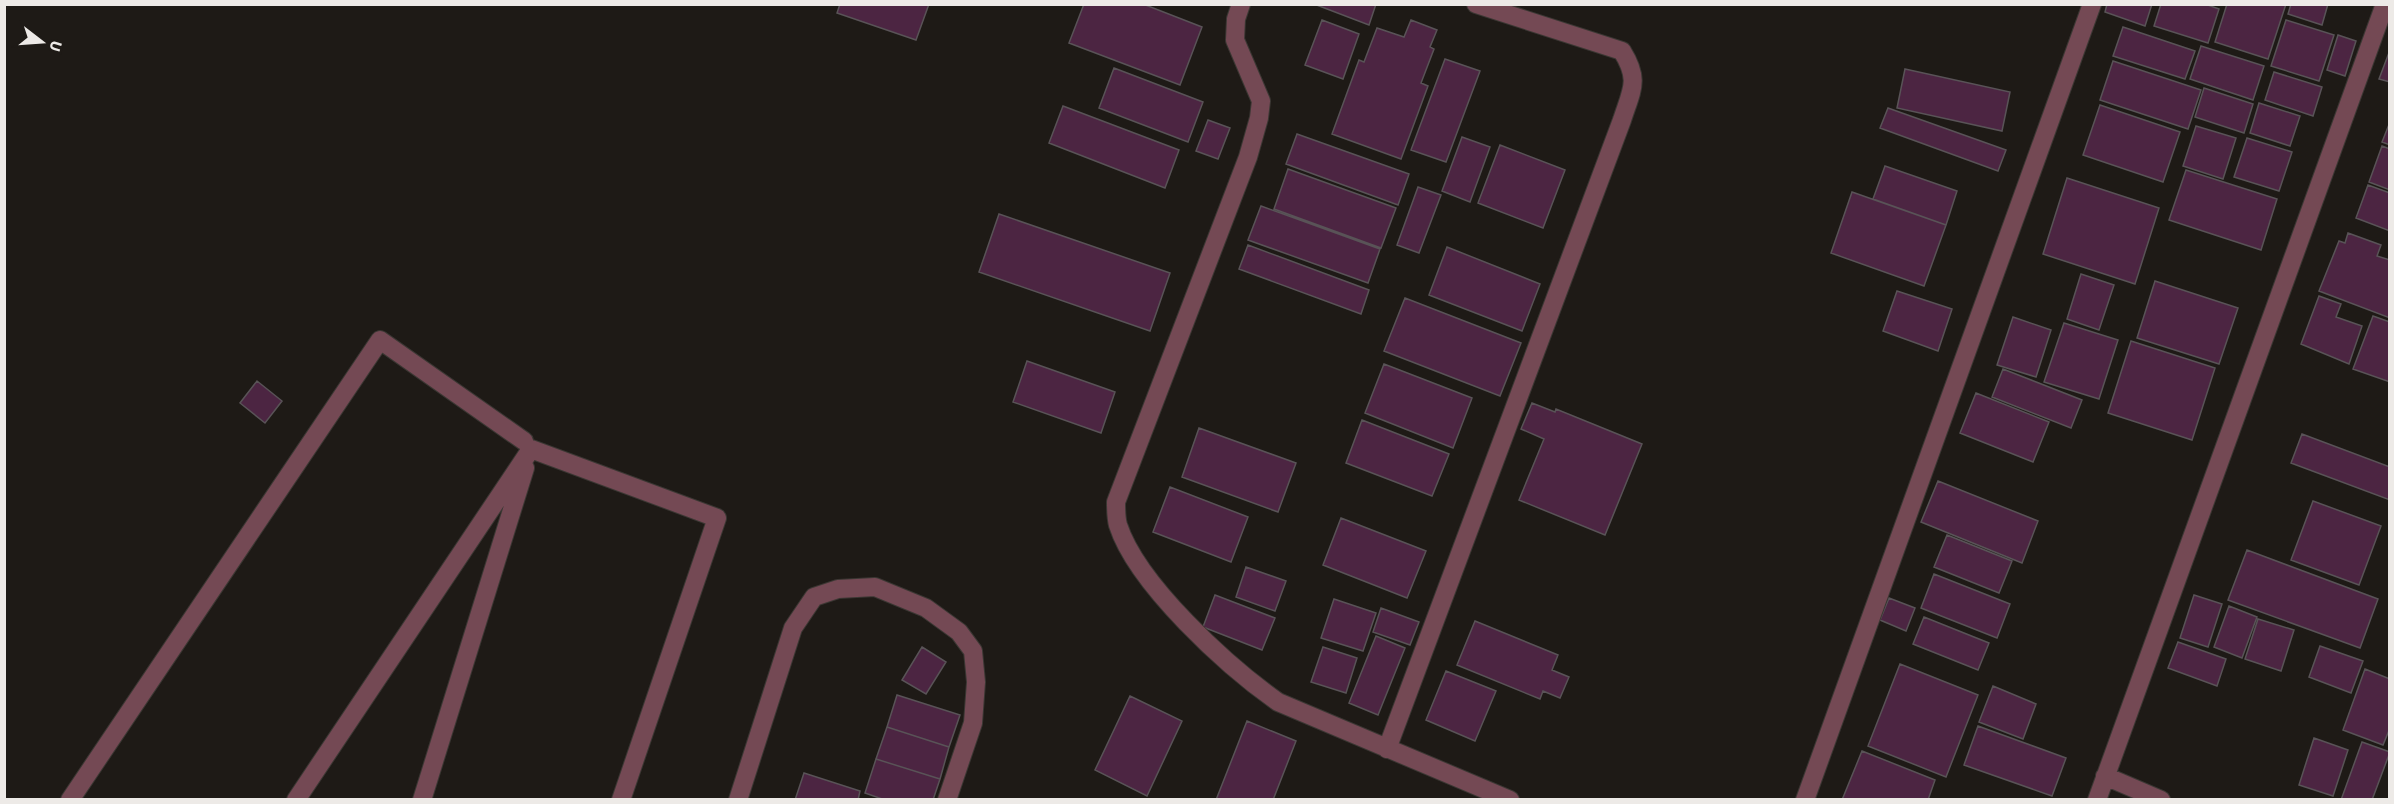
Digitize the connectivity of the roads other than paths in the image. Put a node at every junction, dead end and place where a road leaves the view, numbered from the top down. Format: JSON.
{"nodes":[{"id":1,"x":1241,"y":4,"type":"edge"},
{"id":2,"x":1476,"y":4,"type":"edge"},
{"id":3,"x":2092,"y":4,"type":"edge"},
{"id":4,"x":2385,"y":4,"type":"edge"},
{"id":5,"x":528,"y":445,"type":"junction"},
{"id":6,"x":1387,"y":749,"type":"junction"},
{"id":7,"x":2105,"y":776,"type":"junction"},
{"id":8,"x":70,"y":800,"type":"edge"},
{"id":9,"x":296,"y":800,"type":"edge"},
{"id":10,"x":422,"y":800,"type":"edge"},
{"id":11,"x":621,"y":800,"type":"edge"},
{"id":12,"x":738,"y":800,"type":"edge"},
{"id":13,"x":946,"y":800,"type":"edge"},
{"id":14,"x":1510,"y":800,"type":"edge"},
{"id":15,"x":1805,"y":800,"type":"edge"},
{"id":16,"x":2097,"y":800,"type":"edge"},
{"id":17,"x":2161,"y":800,"type":"edge"}],
"edges":[{"from":1,"to":6,"type":"street"},
{"from":2,"to":6,"type":"street"},
{"from":3,"to":15,"type":"street"},
{"from":4,"to":7,"type":"street"},
{"from":5,"to":8,"type":"street"},
{"from":5,"to":9,"type":"street"},
{"from":5,"to":10,"type":"street"},
{"from":5,"to":11,"type":"street"},
{"from":6,"to":14,"type":"street"},
{"from":7,"to":16,"type":"street"},
{"from":7,"to":17,"type":"street"},
{"from":12,"to":13,"type":"street"}]}
